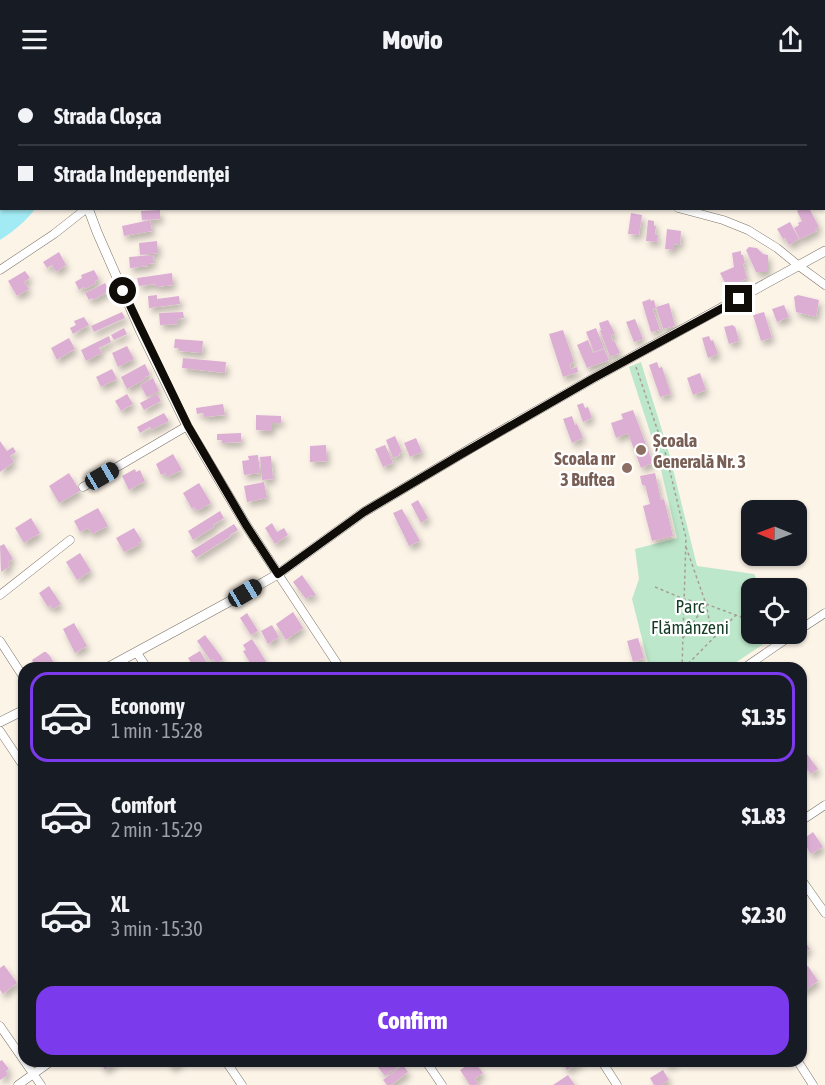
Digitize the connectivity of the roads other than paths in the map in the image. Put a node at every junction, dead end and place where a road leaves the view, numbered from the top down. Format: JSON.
{"nodes":[{"id":1,"x":84,"y":210,"type":"edge"},
{"id":2,"x":88,"y":210,"type":"edge"},
{"id":3,"x":686,"y":210,"type":"edge"},
{"id":4,"x":825,"y":252,"type":"edge"},
{"id":5,"x":799,"y":267,"type":"junction"},
{"id":6,"x":0,"y":270,"type":"edge"},
{"id":7,"x":825,"y":285,"type":"edge"},
{"id":8,"x":188,"y":426,"type":"junction"},
{"id":9,"x":83,"y":487,"type":"dead end"},
{"id":10,"x":70,"y":540,"type":"dead end"},
{"id":11,"x":278,"y":574,"type":"junction"},
{"id":12,"x":0,"y":595,"type":"edge"},
{"id":13,"x":825,"y":613,"type":"edge"},
{"id":14,"x":807,"y":625,"type":"edge"},
{"id":15,"x":0,"y":641,"type":"edge"},
{"id":16,"x":780,"y":644,"type":"edge"},
{"id":17,"x":137,"y":653,"type":"junction"},
{"id":18,"x":119,"y":662,"type":"edge"},
{"id":19,"x":143,"y":662,"type":"edge"},
{"id":20,"x":336,"y":662,"type":"edge"},
{"id":21,"x":753,"y":662,"type":"edge"},
{"id":22,"x":18,"y":669,"type":"edge"},
{"id":23,"x":18,"y":713,"type":"edge"},
{"id":24,"x":0,"y":722,"type":"edge"},
{"id":25,"x":0,"y":731,"type":"edge"},
{"id":26,"x":18,"y":757,"type":"edge"},
{"id":27,"x":825,"y":805,"type":"edge"},
{"id":28,"x":807,"y":817,"type":"edge"},
{"id":29,"x":807,"y":888,"type":"edge"},
{"id":30,"x":825,"y":913,"type":"edge"},
{"id":31,"x":0,"y":1026,"type":"edge"},
{"id":32,"x":18,"y":1052,"type":"edge"},
{"id":33,"x":28,"y":1067,"type":"edge"},
{"id":34,"x":43,"y":1067,"type":"edge"},
{"id":35,"x":230,"y":1067,"type":"edge"},
{"id":36,"x":430,"y":1067,"type":"edge"},
{"id":37,"x":605,"y":1067,"type":"edge"},
{"id":38,"x":801,"y":1067,"type":"edge"},
{"id":39,"x":33,"y":1074,"type":"junction"},
{"id":40,"x":18,"y":1085,"type":"edge"},
{"id":41,"x":40,"y":1085,"type":"edge"},
{"id":42,"x":242,"y":1085,"type":"edge"},
{"id":43,"x":442,"y":1085,"type":"edge"},
{"id":44,"x":617,"y":1085,"type":"edge"},
{"id":45,"x":813,"y":1085,"type":"edge"}],
"edges":[{"from":1,"to":6,"type":"street"},
{"from":2,"to":8,"type":"street"},
{"from":3,"to":5,"type":"street"},
{"from":4,"to":5,"type":"street"},
{"from":5,"to":7,"type":"street"},
{"from":5,"to":11,"type":"street"},
{"from":8,"to":9,"type":"street"},
{"from":8,"to":11,"type":"street"},
{"from":10,"to":12,"type":"street"},
{"from":11,"to":17,"type":"street"},
{"from":11,"to":20,"type":"street"},
{"from":13,"to":14,"type":"street"},
{"from":15,"to":22,"type":"street"},
{"from":16,"to":21,"type":"street"},
{"from":17,"to":18,"type":"street"},
{"from":17,"to":19,"type":"street"},
{"from":23,"to":24,"type":"street"},
{"from":25,"to":26,"type":"street"},
{"from":27,"to":28,"type":"street"},
{"from":29,"to":30,"type":"street"},
{"from":31,"to":32,"type":"street"},
{"from":33,"to":39,"type":"street"},
{"from":34,"to":39,"type":"street"},
{"from":35,"to":42,"type":"street"},
{"from":36,"to":43,"type":"street"},
{"from":37,"to":44,"type":"street"},
{"from":38,"to":45,"type":"street"},
{"from":39,"to":40,"type":"street"},
{"from":39,"to":41,"type":"street"}]}
